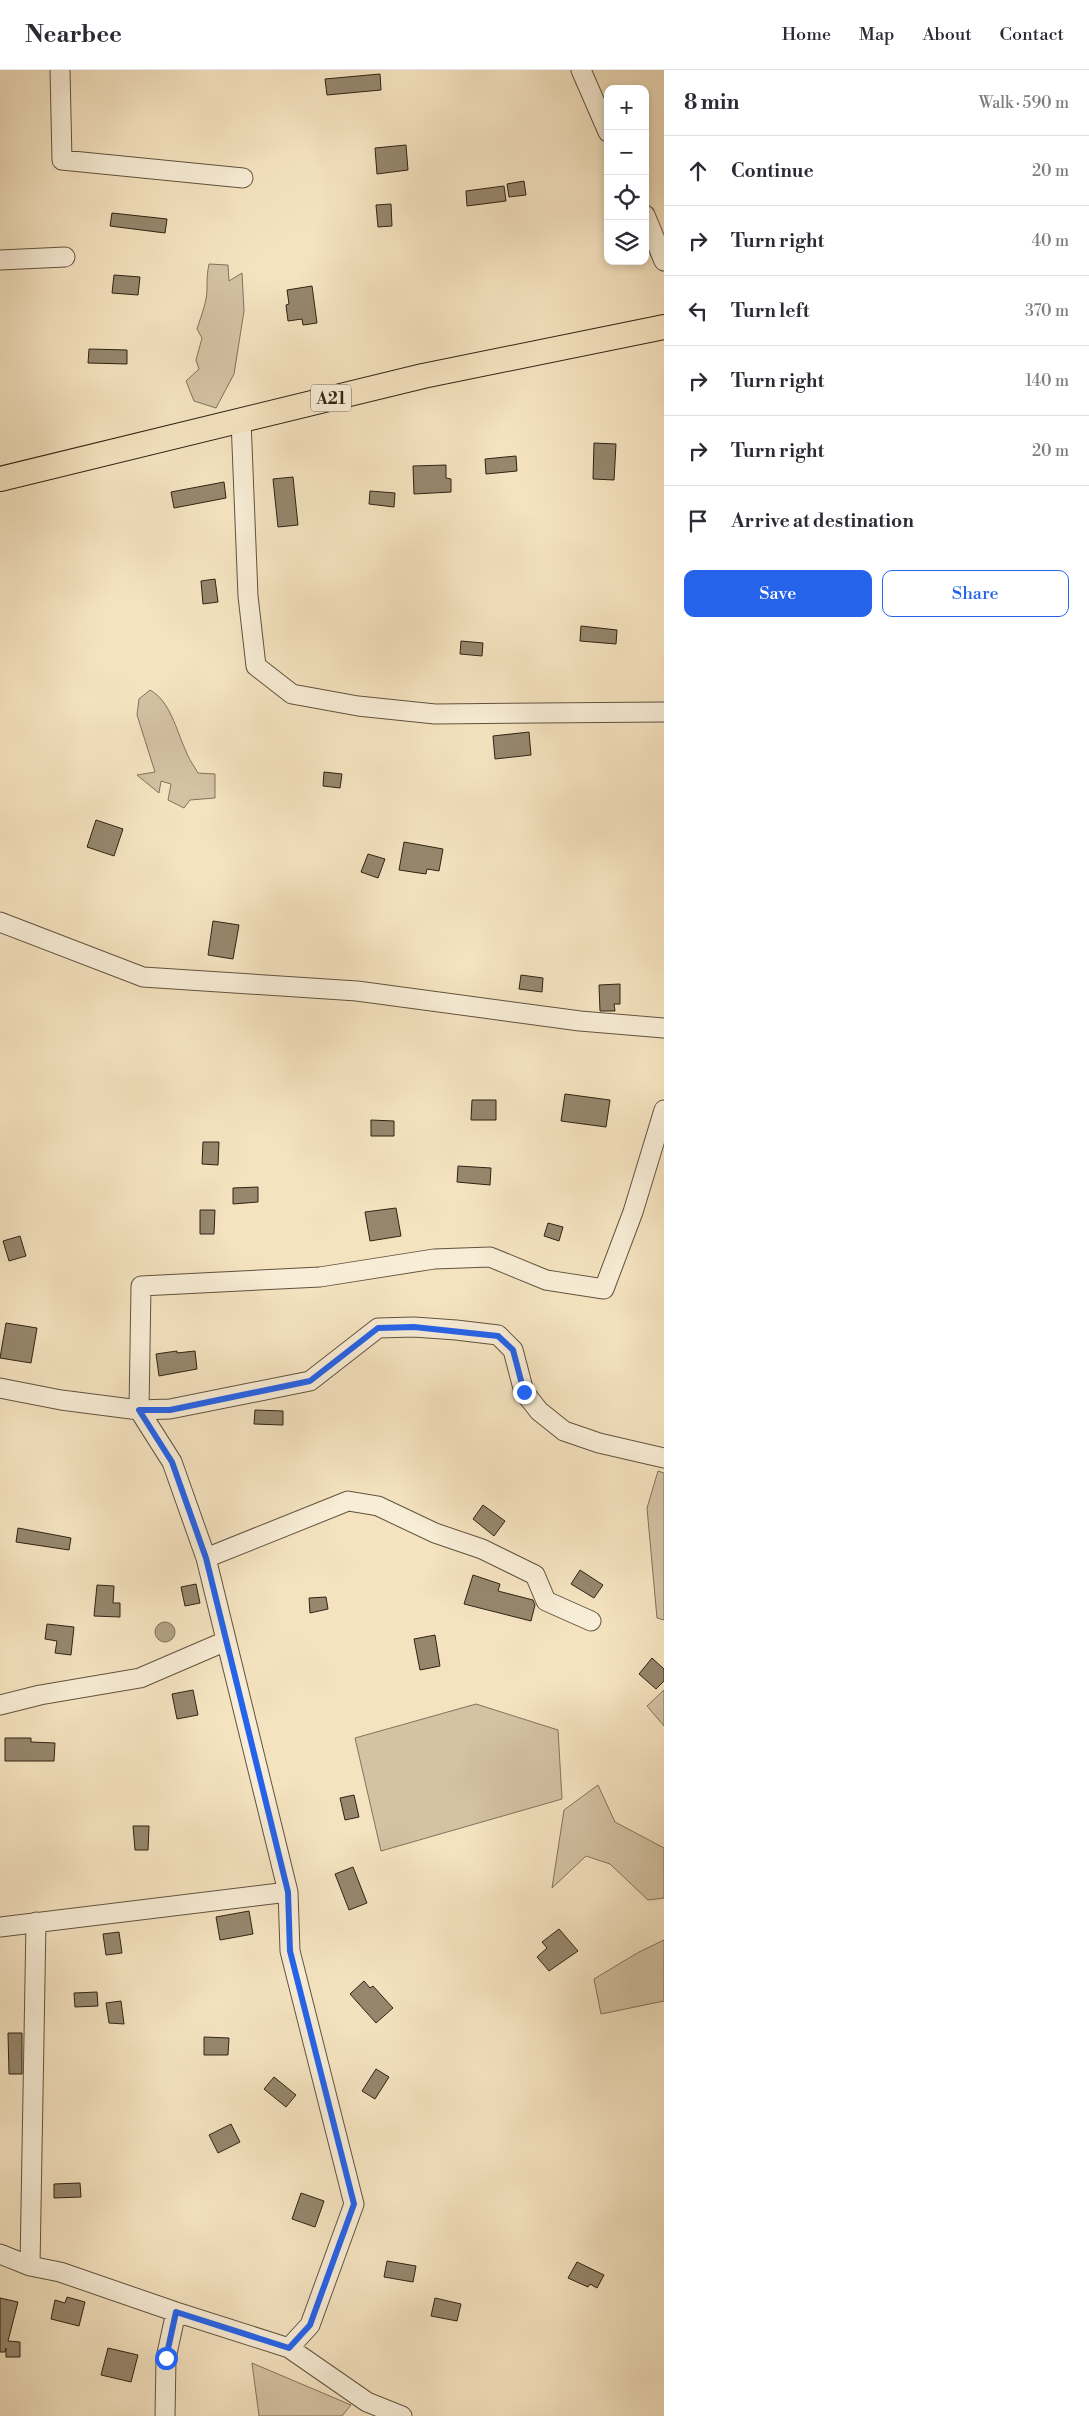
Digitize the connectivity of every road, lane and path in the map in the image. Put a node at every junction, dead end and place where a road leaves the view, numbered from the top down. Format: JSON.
{"nodes":[{"id":1,"x":60,"y":70,"type":"edge"},
{"id":2,"x":581,"y":70,"type":"edge"},
{"id":3,"x":607,"y":130,"type":"edge"},
{"id":4,"x":243,"y":178,"type":"dead end"},
{"id":5,"x":647,"y":220,"type":"edge"},
{"id":6,"x":65,"y":257,"type":"dead end"},
{"id":7,"x":0,"y":260,"type":"edge"},
{"id":8,"x":664,"y":261,"type":"edge"},
{"id":9,"x":664,"y":327,"type":"edge"},
{"id":10,"x":241,"y":420,"type":"junction"},
{"id":11,"x":0,"y":479,"type":"edge"},
{"id":12,"x":664,"y":712,"type":"edge"},
{"id":13,"x":0,"y":922,"type":"edge"},
{"id":14,"x":664,"y":1028,"type":"edge"},
{"id":15,"x":664,"y":1110,"type":"edge"},
{"id":16,"x":0,"y":1388,"type":"edge"},
{"id":17,"x":139,"y":1410,"type":"junction"},
{"id":18,"x":664,"y":1458,"type":"edge"},
{"id":19,"x":206,"y":1558,"type":"junction"},
{"id":20,"x":591,"y":1620,"type":"dead end"},
{"id":21,"x":226,"y":1642,"type":"junction"},
{"id":22,"x":0,"y":1705,"type":"edge"},
{"id":23,"x":288,"y":1892,"type":"junction"},
{"id":24,"x":36,"y":1922,"type":"junction"},
{"id":25,"x":0,"y":1927,"type":"edge"},
{"id":26,"x":0,"y":2254,"type":"edge"},
{"id":27,"x":30,"y":2266,"type":"junction"},
{"id":28,"x":176,"y":2312,"type":"junction"},
{"id":29,"x":289,"y":2348,"type":"junction"},
{"id":30,"x":165,"y":2416,"type":"edge"},
{"id":31,"x":402,"y":2416,"type":"edge"}],
"edges":[{"from":1,"to":4,"type":"street"},
{"from":2,"to":3,"type":"street"},
{"from":5,"to":8,"type":"street"},
{"from":6,"to":7,"type":"street"},
{"from":9,"to":10,"type":"main road","number":"A21"},
{"from":10,"to":11,"type":"main road","number":"A21"},
{"from":10,"to":12,"type":"street"},
{"from":13,"to":14,"type":"street"},
{"from":15,"to":17,"type":"street"},
{"from":16,"to":17,"type":"street"},
{"from":17,"to":18,"type":"street"},
{"from":17,"to":19,"type":"street"},
{"from":19,"to":20,"type":"street"},
{"from":19,"to":21,"type":"street"},
{"from":21,"to":22,"type":"street"},
{"from":21,"to":23,"type":"street"},
{"from":23,"to":24,"type":"street"},
{"from":23,"to":29,"type":"street"},
{"from":24,"to":25,"type":"street"},
{"from":24,"to":27,"type":"street"},
{"from":26,"to":27,"type":"street"},
{"from":27,"to":28,"type":"street"},
{"from":28,"to":29,"type":"street"},
{"from":28,"to":30,"type":"street"},
{"from":29,"to":31,"type":"street"}]}
